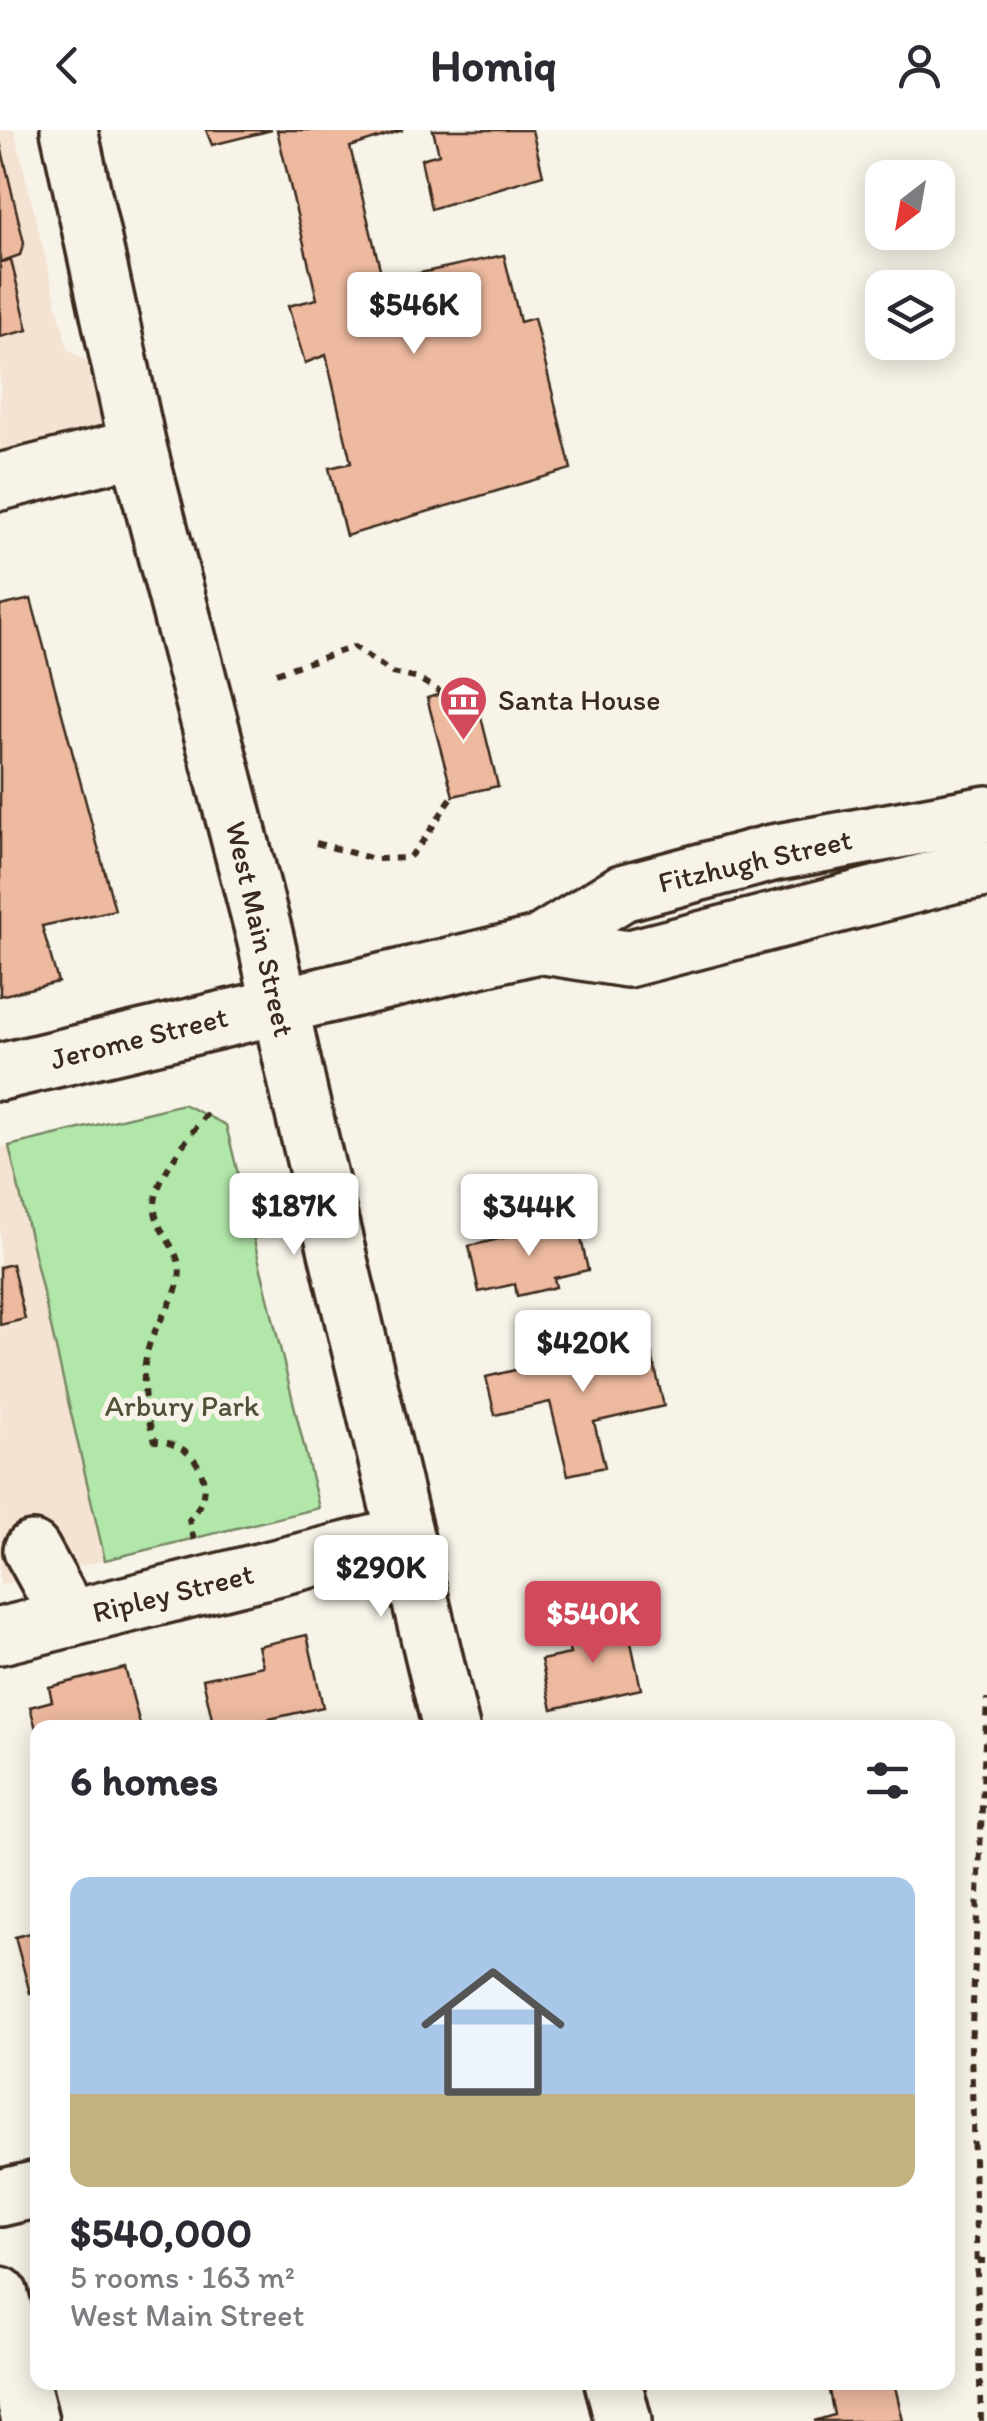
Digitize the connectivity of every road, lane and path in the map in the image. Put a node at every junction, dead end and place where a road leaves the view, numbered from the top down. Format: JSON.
{"nodes":[{"id":1,"x":68,"y":130,"type":"edge"},
{"id":2,"x":138,"y":447,"type":"junction"},
{"id":3,"x":0,"y":482,"type":"edge"},
{"id":4,"x":276,"y":673,"type":"dead end"},
{"id":5,"x":442,"y":693,"type":"dead end"},
{"id":6,"x":453,"y":796,"type":"dead end"},
{"id":7,"x":987,"y":814,"type":"edge"},
{"id":8,"x":316,"y":843,"type":"dead end"},
{"id":9,"x":987,"y":870,"type":"edge"},
{"id":10,"x":538,"y":945,"type":"junction"},
{"id":11,"x":278,"y":1004,"type":"junction"},
{"id":12,"x":0,"y":1072,"type":"edge"},
{"id":13,"x":211,"y":1108,"type":"dead end"},
{"id":14,"x":404,"y":1536,"type":"junction"},
{"id":15,"x":194,"y":1542,"type":"dead end"},
{"id":16,"x":32,"y":1550,"type":"dead end"},
{"id":17,"x":70,"y":1619,"type":"junction"},
{"id":18,"x":0,"y":1636,"type":"edge"},
{"id":19,"x":987,"y":1699,"type":"edge"},
{"id":20,"x":449,"y":1720,"type":"edge"},
{"id":21,"x":30,"y":2191,"type":"edge"},
{"id":22,"x":0,"y":2198,"type":"edge"},
{"id":23,"x":977,"y":2261,"type":"junction"},
{"id":24,"x":987,"y":2261,"type":"edge"},
{"id":25,"x":0,"y":2294,"type":"edge"},
{"id":26,"x":615,"y":2390,"type":"edge"},
{"id":27,"x":30,"y":2421,"type":"edge"},
{"id":28,"x":623,"y":2421,"type":"edge"},
{"id":29,"x":981,"y":2421,"type":"edge"}],
"edges":[{"from":1,"to":2,"type":"main road","name":"West Main Street"},
{"from":2,"to":3,"type":"main road"},
{"from":2,"to":11,"type":"main road","name":"West Main Street"},
{"from":4,"to":5,"type":"path"},
{"from":6,"to":8,"type":"path"},
{"from":7,"to":10,"type":"main road","name":"Fitzhugh Street"},
{"from":9,"to":10,"type":"main road","name":"Fitzhugh Street"},
{"from":10,"to":11,"type":"main road","name":"Fitzhugh Street"},
{"from":11,"to":12,"type":"main road","name":"Jerome Street"},
{"from":11,"to":14,"type":"main road","name":"West Main Street"},
{"from":13,"to":15,"type":"path"},
{"from":14,"to":17,"type":"main road","name":"Ripley Street"},
{"from":14,"to":20,"type":"main road","name":"West Main Street"},
{"from":16,"to":17,"type":"main road"},
{"from":17,"to":18,"type":"main road","name":"Ripley Street"},
{"from":19,"to":23,"type":"path"},
{"from":21,"to":22,"type":"main road"},
{"from":23,"to":24,"type":"path"},
{"from":23,"to":29,"type":"path"},
{"from":25,"to":27,"type":"main road"},
{"from":26,"to":28,"type":"main road"}]}
